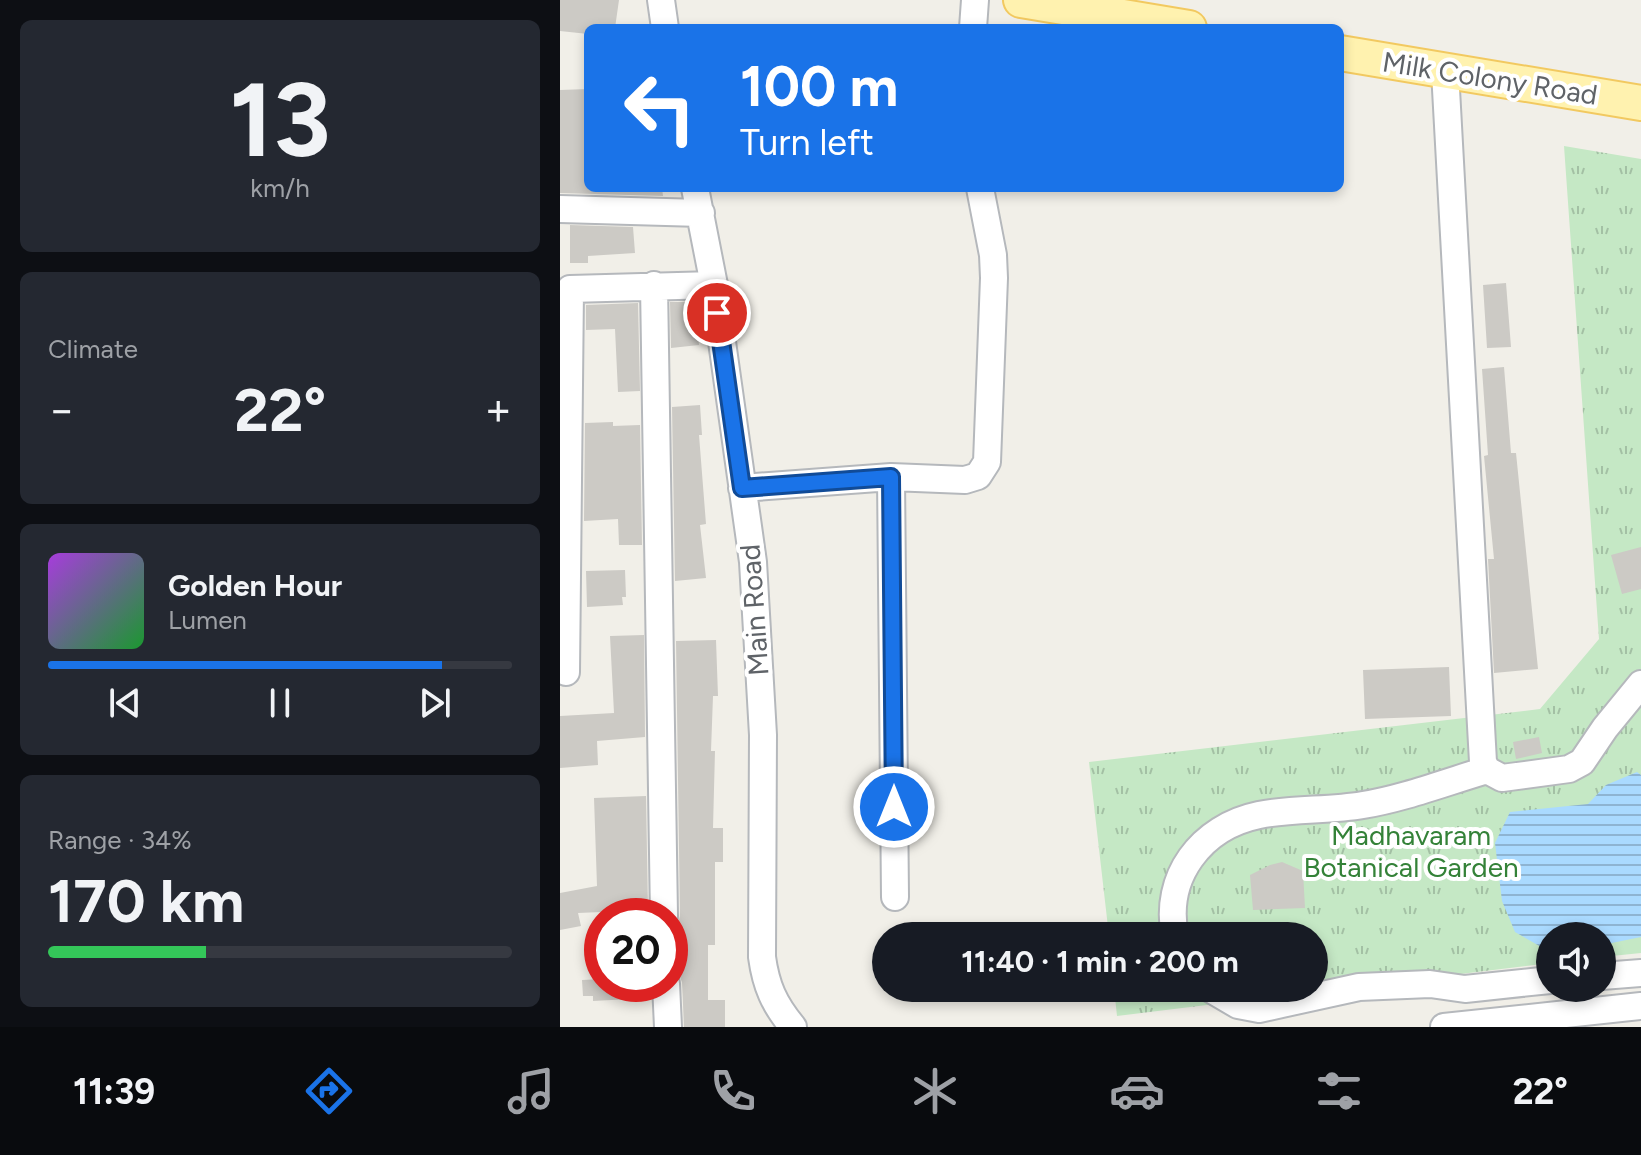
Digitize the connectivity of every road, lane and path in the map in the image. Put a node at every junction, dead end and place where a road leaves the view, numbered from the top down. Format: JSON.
{"nodes":[{"id":1,"x":661,"y":0,"type":"edge"},
{"id":2,"x":975,"y":0,"type":"edge"},
{"id":3,"x":1021,"y":0,"type":"edge"},
{"id":4,"x":664,"y":24,"type":"edge"},
{"id":5,"x":973,"y":24,"type":"edge"},
{"id":6,"x":1165,"y":24,"type":"edge"},
{"id":7,"x":1344,"y":54,"type":"edge"},
{"id":8,"x":1445,"y":71,"type":"junction"},
{"id":9,"x":1641,"y":103,"type":"edge"},
{"id":10,"x":981,"y":192,"type":"edge"},
{"id":11,"x":698,"y":201,"type":"edge"},
{"id":12,"x":560,"y":209,"type":"edge"},
{"id":13,"x":654,"y":285,"type":"junction"},
{"id":14,"x":714,"y":285,"type":"junction"},
{"id":15,"x":891,"y":477,"type":"junction"},
{"id":16,"x":742,"y":488,"type":"junction"},
{"id":17,"x":566,"y":672,"type":"dead end"},
{"id":18,"x":1641,"y":684,"type":"edge"},
{"id":19,"x":1487,"y":770,"type":"junction"},
{"id":20,"x":895,"y":897,"type":"dead end"},
{"id":21,"x":664,"y":898,"type":"edge"},
{"id":22,"x":1172,"y":922,"type":"edge"},
{"id":23,"x":1641,"y":973,"type":"edge"},
{"id":24,"x":1616,"y":975,"type":"edge"},
{"id":25,"x":1536,"y":981,"type":"edge"},
{"id":26,"x":1328,"y":995,"type":"edge"},
{"id":27,"x":667,"y":1002,"type":"edge"},
{"id":28,"x":1233,"y":1002,"type":"edge"},
{"id":29,"x":1293,"y":1002,"type":"edge"},
{"id":30,"x":1641,"y":1006,"type":"edge"},
{"id":31,"x":1593,"y":1020,"type":"edge"},
{"id":32,"x":668,"y":1027,"type":"edge"},
{"id":33,"x":793,"y":1027,"type":"edge"},
{"id":34,"x":1444,"y":1027,"type":"edge"}],
"edges":[{"from":1,"to":4,"type":"street"},
{"from":2,"to":5,"type":"street"},
{"from":3,"to":6,"type":"main road"},
{"from":7,"to":8,"type":"main road","name":"Milk Colony Road"},
{"from":8,"to":9,"type":"main road","name":"Milk Colony Road"},
{"from":8,"to":19,"type":"street"},
{"from":10,"to":15,"type":"street"},
{"from":11,"to":12,"type":"street"},
{"from":11,"to":14,"type":"street","name":"Main Road"},
{"from":13,"to":14,"type":"street"},
{"from":13,"to":17,"type":"street"},
{"from":13,"to":21,"type":"street"},
{"from":14,"to":16,"type":"street","name":"Main Road"},
{"from":15,"to":16,"type":"street"},
{"from":15,"to":20,"type":"street"},
{"from":16,"to":33,"type":"street","name":"Main Road"},
{"from":18,"to":19,"type":"street"},
{"from":19,"to":22,"type":"street"},
{"from":23,"to":24,"type":"street"},
{"from":25,"to":26,"type":"street"},
{"from":27,"to":32,"type":"street"},
{"from":28,"to":29,"type":"street"},
{"from":30,"to":31,"type":"street"},
{"from":31,"to":34,"type":"street"}]}
